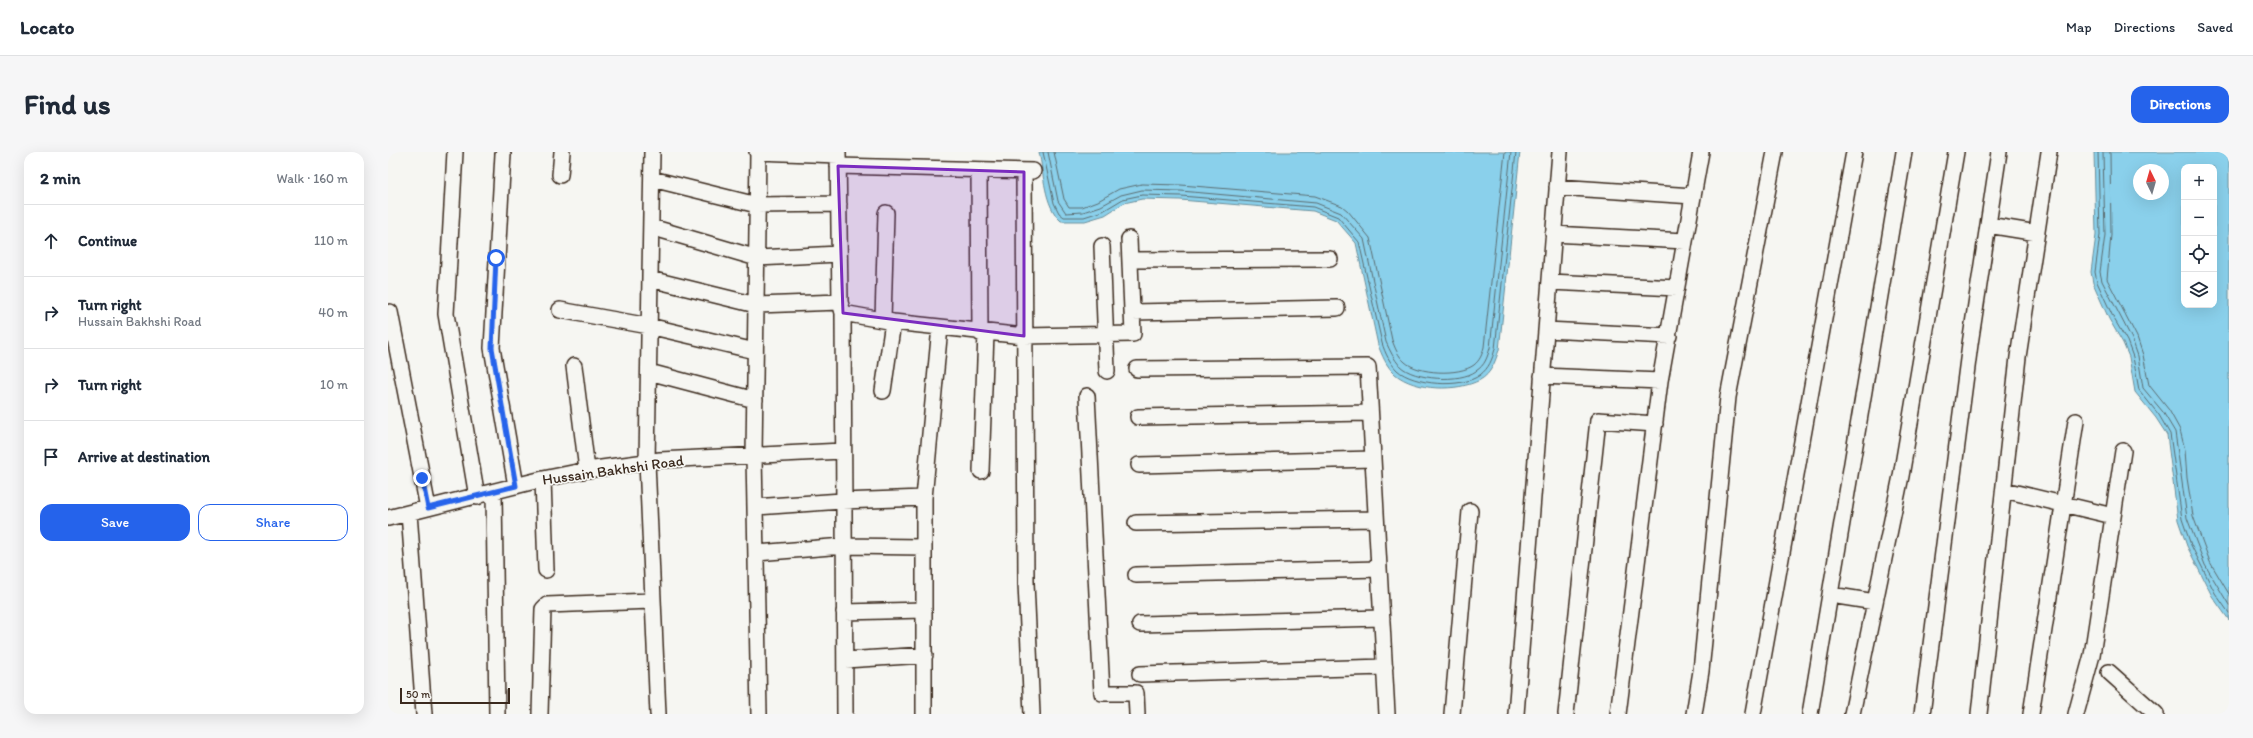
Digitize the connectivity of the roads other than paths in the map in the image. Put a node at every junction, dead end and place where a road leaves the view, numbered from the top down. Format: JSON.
{"nodes":[{"id":1,"x":455,"y":152,"type":"edge"},
{"id":2,"x":562,"y":152,"type":"edge"},
{"id":3,"x":652,"y":152,"type":"edge"},
{"id":4,"x":757,"y":152,"type":"edge"},
{"id":5,"x":1560,"y":152,"type":"edge"},
{"id":6,"x":1701,"y":152,"type":"edge"},
{"id":7,"x":1775,"y":152,"type":"edge"},
{"id":8,"x":1854,"y":152,"type":"edge"},
{"id":9,"x":1904,"y":152,"type":"edge"},
{"id":10,"x":1956,"y":152,"type":"edge"},
{"id":11,"x":1999,"y":152,"type":"edge"},
{"id":12,"x":2049,"y":152,"type":"edge"},
{"id":13,"x":503,"y":154,"type":"dead end"},
{"id":14,"x":838,"y":158,"type":"edge"},
{"id":15,"x":979,"y":170,"type":"junction"},
{"id":16,"x":560,"y":175,"type":"dead end"},
{"id":17,"x":652,"y":179,"type":"junction"},
{"id":18,"x":1557,"y":187,"type":"junction"},
{"id":19,"x":1693,"y":196,"type":"junction"},
{"id":20,"x":839,"y":204,"type":"junction"},
{"id":21,"x":757,"y":205,"type":"junction"},
{"id":22,"x":886,"y":213,"type":"dead end"},
{"id":23,"x":1988,"y":225,"type":"junction"},
{"id":24,"x":651,"y":227,"type":"junction"},
{"id":25,"x":2037,"y":233,"type":"junction"},
{"id":26,"x":1553,"y":234,"type":"junction"},
{"id":27,"x":1129,"y":239,"type":"dead end"},
{"id":28,"x":1685,"y":241,"type":"junction"},
{"id":29,"x":1102,"y":246,"type":"dead end"},
{"id":30,"x":839,"y":254,"type":"junction"},
{"id":31,"x":756,"y":258,"type":"junction"},
{"id":32,"x":1330,"y":259,"type":"dead end"},
{"id":33,"x":1130,"y":260,"type":"junction"},
{"id":34,"x":650,"y":278,"type":"junction"},
{"id":35,"x":1550,"y":282,"type":"junction"},
{"id":36,"x":1677,"y":288,"type":"junction"},
{"id":37,"x":756,"y":305,"type":"junction"},
{"id":38,"x":841,"y":307,"type":"junction"},
{"id":39,"x":1336,"y":308,"type":"dead end"},
{"id":40,"x":560,"y":310,"type":"dead end"},
{"id":41,"x":390,"y":312,"type":"dead end"},
{"id":42,"x":1132,"y":312,"type":"junction"},
{"id":43,"x":888,"y":321,"type":"junction"},
{"id":44,"x":649,"y":326,"type":"junction"},
{"id":45,"x":940,"y":327,"type":"junction"},
{"id":46,"x":1546,"y":330,"type":"junction"},
{"id":47,"x":983,"y":333,"type":"junction"},
{"id":48,"x":1105,"y":335,"type":"junction"},
{"id":49,"x":1024,"y":336,"type":"junction"},
{"id":50,"x":1669,"y":336,"type":"junction"},
{"id":51,"x":755,"y":351,"type":"junction"},
{"id":52,"x":574,"y":366,"type":"dead end"},
{"id":53,"x":1137,"y":369,"type":"dead end"},
{"id":54,"x":1107,"y":371,"type":"dead end"},
{"id":55,"x":649,"y":372,"type":"junction"},
{"id":56,"x":1542,"y":376,"type":"junction"},
{"id":57,"x":1660,"y":381,"type":"junction"},
{"id":58,"x":883,"y":391,"type":"dead end"},
{"id":59,"x":1087,"y":396,"type":"dead end"},
{"id":60,"x":755,"y":400,"type":"junction"},
{"id":61,"x":1370,"y":413,"type":"junction"},
{"id":62,"x":1138,"y":417,"type":"dead end"},
{"id":63,"x":2076,"y":421,"type":"dead end"},
{"id":64,"x":1654,"y":424,"type":"junction"},
{"id":65,"x":842,"y":451,"type":"junction"},
{"id":66,"x":2123,"y":451,"type":"dead end"},
{"id":67,"x":754,"y":456,"type":"junction"},
{"id":68,"x":1373,"y":459,"type":"junction"},
{"id":69,"x":647,"y":462,"type":"junction"},
{"id":70,"x":1138,"y":465,"type":"dead end"},
{"id":71,"x":587,"y":470,"type":"junction"},
{"id":72,"x":981,"y":471,"type":"dead end"},
{"id":73,"x":543,"y":479,"type":"junction"},
{"id":74,"x":516,"y":486,"type":"junction"},
{"id":75,"x":2004,"y":490,"type":"junction"},
{"id":76,"x":494,"y":493,"type":"junction"},
{"id":77,"x":477,"y":497,"type":"junction"},
{"id":78,"x":924,"y":498,"type":"junction"},
{"id":79,"x":842,"y":501,"type":"junction"},
{"id":80,"x":2063,"y":504,"type":"junction"},
{"id":81,"x":755,"y":507,"type":"junction"},
{"id":82,"x":428,"y":508,"type":"junction"},
{"id":83,"x":1470,"y":511,"type":"dead end"},
{"id":84,"x":409,"y":513,"type":"junction"},
{"id":85,"x":2113,"y":516,"type":"junction"},
{"id":86,"x":388,"y":518,"type":"edge"},
{"id":87,"x":1376,"y":519,"type":"junction"},
{"id":88,"x":1136,"y":523,"type":"dead end"},
{"id":89,"x":843,"y":546,"type":"junction"},
{"id":90,"x":923,"y":547,"type":"junction"},
{"id":91,"x":756,"y":553,"type":"junction"},
{"id":92,"x":1379,"y":569,"type":"junction"},
{"id":93,"x":546,"y":570,"type":"dead end"},
{"id":94,"x":1136,"y":575,"type":"dead end"},
{"id":95,"x":1831,"y":595,"type":"junction"},
{"id":96,"x":651,"y":601,"type":"junction"},
{"id":97,"x":1875,"y":602,"type":"junction"},
{"id":98,"x":924,"y":610,"type":"junction"},
{"id":99,"x":844,"y":612,"type":"junction"},
{"id":100,"x":1382,"y":618,"type":"junction"},
{"id":101,"x":1140,"y":624,"type":"dead end"},
{"id":102,"x":925,"y":655,"type":"junction"},
{"id":103,"x":844,"y":660,"type":"junction"},
{"id":104,"x":1385,"y":667,"type":"junction"},
{"id":105,"x":2108,"y":672,"type":"dead end"},
{"id":106,"x":1140,"y":674,"type":"dead end"},
{"id":107,"x":424,"y":714,"type":"edge"},
{"id":108,"x":497,"y":714,"type":"edge"},
{"id":109,"x":540,"y":714,"type":"edge"},
{"id":110,"x":658,"y":714,"type":"edge"},
{"id":111,"x":759,"y":714,"type":"edge"},
{"id":112,"x":845,"y":714,"type":"edge"},
{"id":113,"x":924,"y":714,"type":"edge"},
{"id":114,"x":1032,"y":714,"type":"edge"},
{"id":115,"x":1137,"y":714,"type":"edge"},
{"id":116,"x":1388,"y":714,"type":"edge"},
{"id":117,"x":1452,"y":714,"type":"edge"},
{"id":118,"x":1516,"y":714,"type":"edge"},
{"id":119,"x":1566,"y":714,"type":"edge"},
{"id":120,"x":1618,"y":714,"type":"edge"},
{"id":121,"x":1694,"y":714,"type":"edge"},
{"id":122,"x":1753,"y":714,"type":"edge"},
{"id":123,"x":1810,"y":714,"type":"edge"},
{"id":124,"x":1852,"y":714,"type":"edge"},
{"id":125,"x":1922,"y":714,"type":"edge"},
{"id":126,"x":1979,"y":714,"type":"edge"},
{"id":127,"x":2031,"y":714,"type":"edge"},
{"id":128,"x":2076,"y":714,"type":"edge"},
{"id":129,"x":2156,"y":714,"type":"edge"}],
"edges":[{"from":1,"to":77,"type":"street"},
{"from":2,"to":16,"type":"street"},
{"from":3,"to":17,"type":"street"},
{"from":4,"to":14,"type":"street"},
{"from":4,"to":21,"type":"street"},
{"from":5,"to":18,"type":"street"},
{"from":6,"to":19,"type":"street"},
{"from":7,"to":121,"type":"street"},
{"from":8,"to":122,"type":"street"},
{"from":9,"to":95,"type":"street"},
{"from":10,"to":97,"type":"street"},
{"from":11,"to":23,"type":"street"},
{"from":12,"to":25,"type":"street"},
{"from":13,"to":74,"type":"street"},
{"from":14,"to":15,"type":"street"},
{"from":14,"to":20,"type":"street"},
{"from":15,"to":47,"type":"street"},
{"from":15,"to":49,"type":"street"},
{"from":17,"to":21,"type":"street"},
{"from":17,"to":24,"type":"street"},
{"from":18,"to":19,"type":"street"},
{"from":18,"to":26,"type":"street"},
{"from":19,"to":28,"type":"street"},
{"from":20,"to":21,"type":"street"},
{"from":20,"to":30,"type":"street"},
{"from":21,"to":31,"type":"street"},
{"from":22,"to":43,"type":"street"},
{"from":23,"to":25,"type":"street"},
{"from":23,"to":125,"type":"street"},
{"from":24,"to":31,"type":"street"},
{"from":24,"to":34,"type":"street"},
{"from":25,"to":75,"type":"street"},
{"from":26,"to":28,"type":"street"},
{"from":26,"to":35,"type":"street"},
{"from":27,"to":33,"type":"street"},
{"from":28,"to":36,"type":"street"},
{"from":29,"to":48,"type":"street"},
{"from":30,"to":31,"type":"street"},
{"from":30,"to":38,"type":"street"},
{"from":31,"to":37,"type":"street"},
{"from":32,"to":33,"type":"street"},
{"from":33,"to":42,"type":"street"},
{"from":34,"to":37,"type":"street"},
{"from":34,"to":44,"type":"street"},
{"from":35,"to":36,"type":"street"},
{"from":35,"to":46,"type":"street"},
{"from":36,"to":50,"type":"street"},
{"from":37,"to":38,"type":"street"},
{"from":37,"to":51,"type":"street"},
{"from":38,"to":43,"type":"street"},
{"from":38,"to":65,"type":"street"},
{"from":39,"to":42,"type":"street"},
{"from":40,"to":44,"type":"street"},
{"from":41,"to":82,"type":"street"},
{"from":42,"to":48,"type":"street"},
{"from":43,"to":45,"type":"street"},
{"from":43,"to":58,"type":"street"},
{"from":44,"to":51,"type":"street"},
{"from":44,"to":55,"type":"street"},
{"from":45,"to":47,"type":"street"},
{"from":45,"to":78,"type":"street"},
{"from":46,"to":50,"type":"street"},
{"from":46,"to":56,"type":"street"},
{"from":47,"to":49,"type":"street"},
{"from":47,"to":72,"type":"street"},
{"from":48,"to":49,"type":"street"},
{"from":48,"to":54,"type":"street"},
{"from":49,"to":114,"type":"street"},
{"from":50,"to":57,"type":"street"},
{"from":51,"to":60,"type":"street"},
{"from":52,"to":71,"type":"street"},
{"from":53,"to":61,"type":"street"},
{"from":55,"to":60,"type":"street"},
{"from":55,"to":69,"type":"street"},
{"from":56,"to":57,"type":"street"},
{"from":56,"to":118,"type":"street"},
{"from":57,"to":64,"type":"street"},
{"from":59,"to":115,"type":"street"},
{"from":60,"to":67,"type":"street"},
{"from":61,"to":62,"type":"street"},
{"from":61,"to":68,"type":"street"},
{"from":63,"to":80,"type":"street"},
{"from":64,"to":119,"type":"street"},
{"from":64,"to":120,"type":"street"},
{"from":65,"to":67,"type":"street","name":"Hussain Bakhshi Road"},
{"from":65,"to":79,"type":"street"},
{"from":66,"to":85,"type":"street"},
{"from":67,"to":69,"type":"street","name":"Hussain Bakhshi Road"},
{"from":67,"to":81,"type":"street"},
{"from":68,"to":70,"type":"street"},
{"from":68,"to":87,"type":"street"},
{"from":69,"to":71,"type":"street","name":"Hussain Bakhshi Road"},
{"from":69,"to":96,"type":"street"},
{"from":71,"to":73,"type":"street","name":"Hussain Bakhshi Road"},
{"from":73,"to":74,"type":"street","name":"Hussain Bakhshi Road"},
{"from":73,"to":93,"type":"street"},
{"from":74,"to":76,"type":"street","name":"Hussain Bakhshi Road"},
{"from":75,"to":80,"type":"street"},
{"from":75,"to":126,"type":"street"},
{"from":76,"to":77,"type":"street","name":"Hussain Bakhshi Road"},
{"from":76,"to":108,"type":"street"},
{"from":77,"to":82,"type":"street","name":"Hussain Bakhshi Road"},
{"from":78,"to":79,"type":"street"},
{"from":78,"to":90,"type":"street"},
{"from":79,"to":81,"type":"street"},
{"from":79,"to":89,"type":"street"},
{"from":80,"to":85,"type":"street"},
{"from":80,"to":127,"type":"street"},
{"from":81,"to":91,"type":"street"},
{"from":82,"to":84,"type":"street","name":"Hussain Bakhshi Road"},
{"from":83,"to":117,"type":"street"},
{"from":84,"to":86,"type":"street","name":"Hussain Bakhshi Road"},
{"from":84,"to":107,"type":"street"},
{"from":85,"to":128,"type":"street"},
{"from":87,"to":88,"type":"street"},
{"from":87,"to":92,"type":"street"},
{"from":89,"to":90,"type":"street"},
{"from":89,"to":91,"type":"street"},
{"from":89,"to":99,"type":"street"},
{"from":90,"to":98,"type":"street"},
{"from":91,"to":111,"type":"street"},
{"from":92,"to":94,"type":"street"},
{"from":92,"to":100,"type":"street"},
{"from":95,"to":97,"type":"street"},
{"from":95,"to":123,"type":"street"},
{"from":96,"to":109,"type":"street"},
{"from":96,"to":110,"type":"street"},
{"from":97,"to":124,"type":"street"},
{"from":98,"to":99,"type":"street"},
{"from":98,"to":102,"type":"street"},
{"from":99,"to":103,"type":"street"},
{"from":100,"to":101,"type":"street"},
{"from":100,"to":104,"type":"street"},
{"from":102,"to":103,"type":"street"},
{"from":102,"to":113,"type":"street"},
{"from":103,"to":112,"type":"street"},
{"from":104,"to":106,"type":"street"},
{"from":104,"to":116,"type":"street"},
{"from":105,"to":129,"type":"street"}]}
